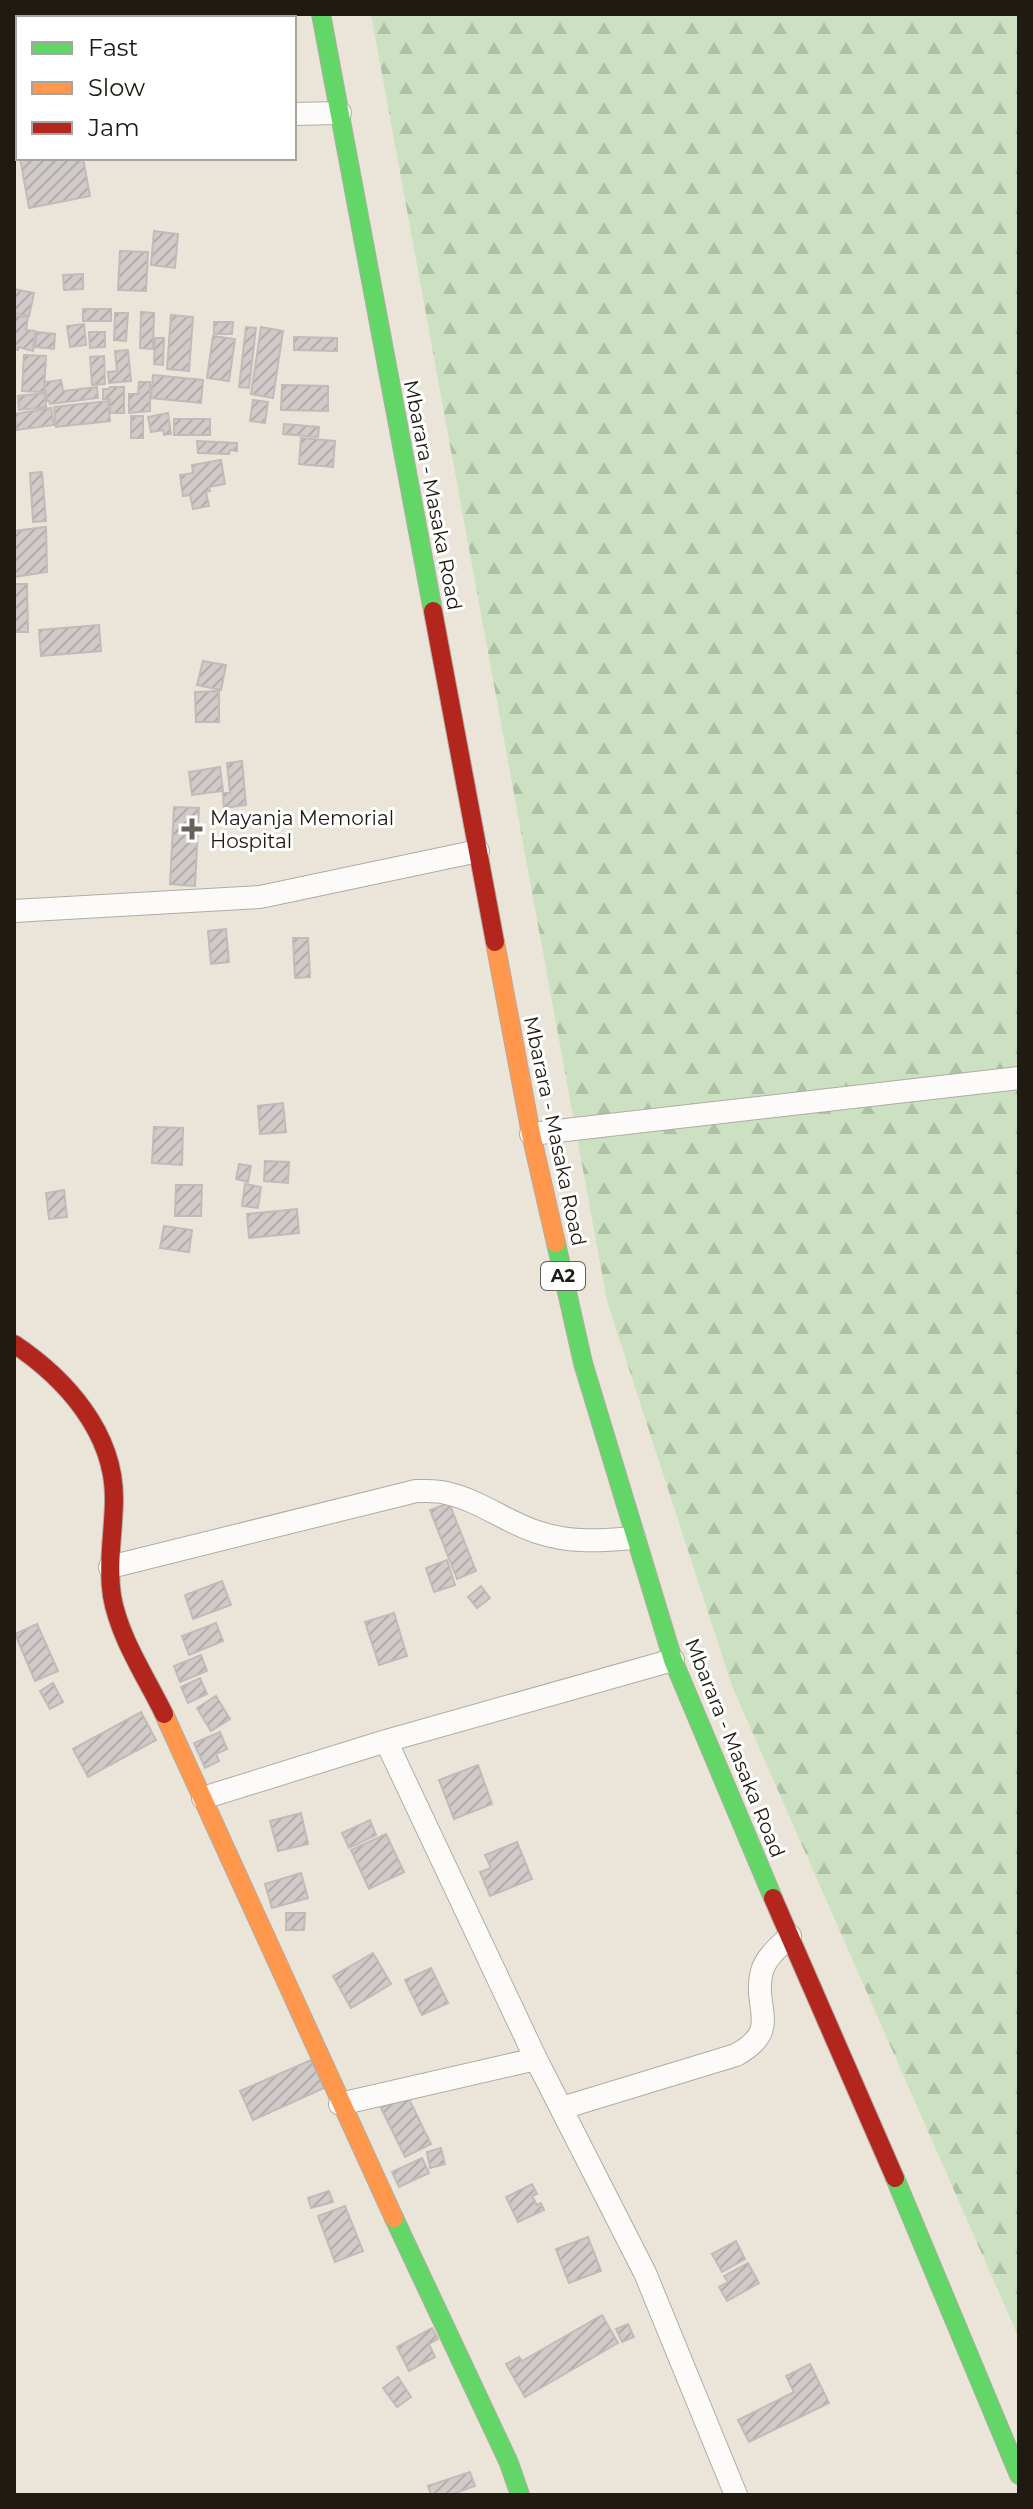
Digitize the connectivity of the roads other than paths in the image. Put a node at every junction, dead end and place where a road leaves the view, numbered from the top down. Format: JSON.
{"nodes":[{"id":1,"x":321,"y":14,"type":"edge"},
{"id":2,"x":340,"y":113,"type":"junction"},
{"id":3,"x":296,"y":114,"type":"edge"},
{"id":4,"x":478,"y":851,"type":"junction"},
{"id":5,"x":14,"y":911,"type":"edge"},
{"id":6,"x":1019,"y":1078,"type":"edge"},
{"id":7,"x":531,"y":1134,"type":"junction"},
{"id":8,"x":14,"y":1344,"type":"edge"},
{"id":9,"x":634,"y":1538,"type":"junction"},
{"id":10,"x":110,"y":1567,"type":"junction"},
{"id":11,"x":673,"y":1660,"type":"junction"},
{"id":12,"x":386,"y":1741,"type":"junction"},
{"id":13,"x":203,"y":1798,"type":"junction"},
{"id":14,"x":790,"y":1936,"type":"junction"},
{"id":15,"x":536,"y":2059,"type":"junction"},
{"id":16,"x":340,"y":2104,"type":"junction"},
{"id":17,"x":562,"y":2108,"type":"junction"},
{"id":18,"x":1019,"y":2475,"type":"edge"},
{"id":19,"x":520,"y":2495,"type":"edge"},
{"id":20,"x":736,"y":2495,"type":"edge"}],
"edges":[{"from":1,"to":2,"type":"main road","name":"Mbarara - Masaka Road","number":"A2"},
{"from":2,"to":3,"type":"street"},
{"from":2,"to":4,"type":"main road","name":"Mbarara - Masaka Road","number":"A2"},
{"from":4,"to":5,"type":"street"},
{"from":4,"to":7,"type":"main road","name":"Mbarara - Masaka Road","number":"A2"},
{"from":6,"to":7,"type":"street"},
{"from":7,"to":9,"type":"main road","name":"Mbarara - Masaka Road","number":"A2"},
{"from":8,"to":10,"type":"main road"},
{"from":9,"to":10,"type":"street"},
{"from":9,"to":11,"type":"main road","name":"Mbarara - Masaka Road","number":"A2"},
{"from":10,"to":13,"type":"main road"},
{"from":11,"to":12,"type":"street"},
{"from":11,"to":14,"type":"main road","name":"Mbarara - Masaka Road","number":"A2"},
{"from":12,"to":13,"type":"street"},
{"from":12,"to":15,"type":"street"},
{"from":13,"to":16,"type":"main road"},
{"from":14,"to":17,"type":"street"},
{"from":14,"to":18,"type":"main road","name":"Mbarara - Masaka Road","number":"A2"},
{"from":15,"to":16,"type":"street"},
{"from":15,"to":17,"type":"street"},
{"from":16,"to":19,"type":"main road"},
{"from":17,"to":20,"type":"street"}]}
